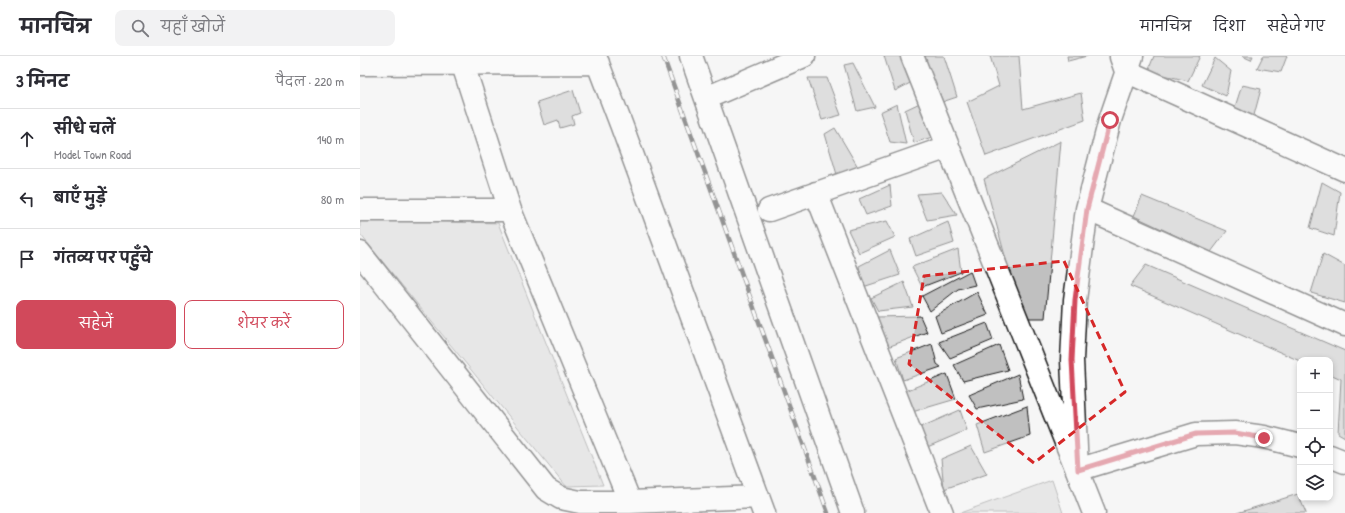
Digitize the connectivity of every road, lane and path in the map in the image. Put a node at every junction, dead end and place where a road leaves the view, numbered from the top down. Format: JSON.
{"nodes":[{"id":1,"x":691,"y":56,"type":"edge"},
{"id":2,"x":912,"y":56,"type":"edge"},
{"id":3,"x":793,"y":58,"type":"edge"},
{"id":4,"x":391,"y":60,"type":"edge"},
{"id":5,"x":596,"y":60,"type":"edge"},
{"id":6,"x":1126,"y":61,"type":"edge"},
{"id":7,"x":360,"y":64,"type":"edge"},
{"id":8,"x":463,"y":65,"type":"junction"},
{"id":9,"x":706,"y":98,"type":"junction"},
{"id":10,"x":948,"y":147,"type":"junction"},
{"id":11,"x":1345,"y":170,"type":"edge"},
{"id":12,"x":816,"y":193,"type":"junction"},
{"id":13,"x":1087,"y":209,"type":"junction"},
{"id":14,"x":360,"y":210,"type":"edge"},
{"id":15,"x":510,"y":210,"type":"junction"},
{"id":16,"x":769,"y":210,"type":"dead end"},
{"id":17,"x":360,"y":253,"type":"edge"},
{"id":18,"x":1345,"y":325,"type":"edge"},
{"id":19,"x":1297,"y":445,"type":"edge"},
{"id":20,"x":1333,"y":457,"type":"edge"},
{"id":21,"x":1345,"y":462,"type":"edge"},
{"id":22,"x":1078,"y":470,"type":"junction"},
{"id":23,"x":630,"y":502,"type":"junction"},
{"id":24,"x":761,"y":505,"type":"edge"},
{"id":25,"x":854,"y":513,"type":"edge"},
{"id":26,"x":942,"y":513,"type":"edge"},
{"id":27,"x":1094,"y":513,"type":"edge"}],
"edges":[{"from":1,"to":9,"type":"street"},
{"from":2,"to":10,"type":"street"},
{"from":3,"to":9,"type":"street"},
{"from":4,"to":7,"type":"street"},
{"from":4,"to":8,"type":"street"},
{"from":5,"to":8,"type":"street"},
{"from":5,"to":24,"type":"street"},
{"from":6,"to":11,"type":"street"},
{"from":6,"to":13,"type":"street"},
{"from":8,"to":15,"type":"street"},
{"from":9,"to":25,"type":"street"},
{"from":10,"to":12,"type":"street"},
{"from":10,"to":22,"type":"street"},
{"from":12,"to":16,"type":"street"},
{"from":12,"to":26,"type":"street"},
{"from":13,"to":18,"type":"street"},
{"from":13,"to":22,"type":"street"},
{"from":14,"to":15,"type":"street"},
{"from":15,"to":23,"type":"street"},
{"from":17,"to":23,"type":"street"},
{"from":19,"to":22,"type":"street"},
{"from":20,"to":21,"type":"street"},
{"from":22,"to":27,"type":"street"},
{"from":23,"to":24,"type":"street"}]}
